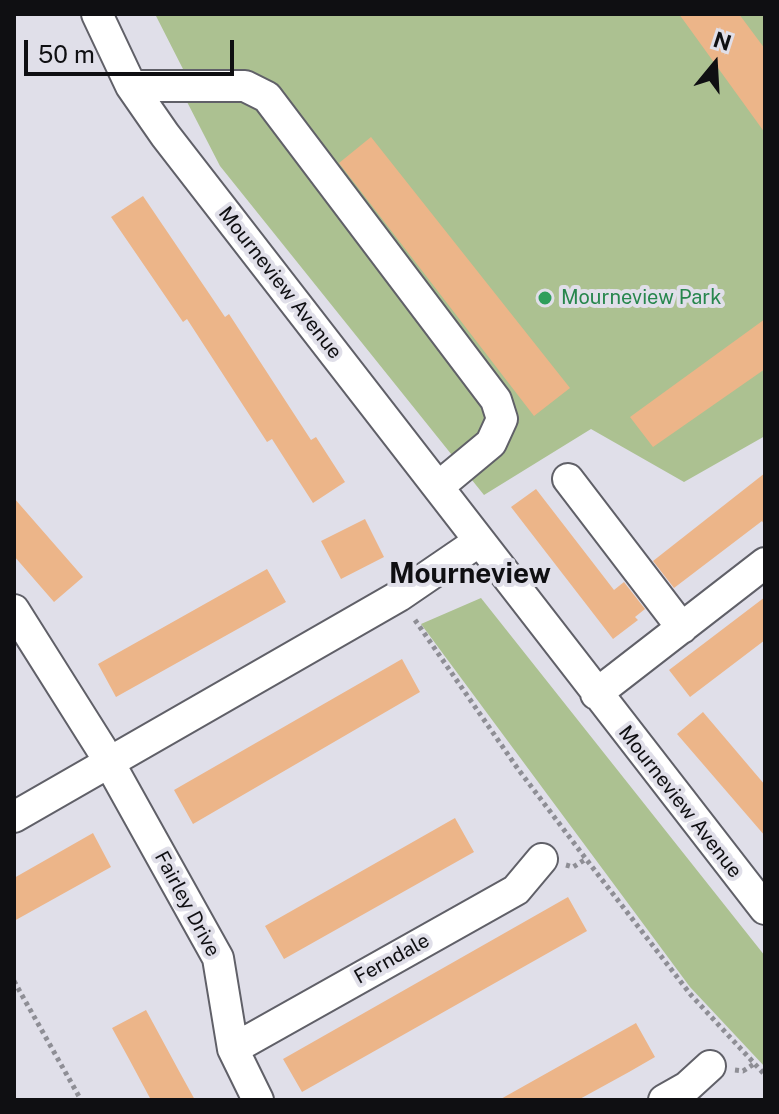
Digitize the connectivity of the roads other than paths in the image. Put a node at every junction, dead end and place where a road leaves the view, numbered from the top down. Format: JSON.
{"nodes":[{"id":1,"x":97,"y":14,"type":"edge"},
{"id":2,"x":131,"y":86,"type":"junction"},
{"id":3,"x":568,"y":479,"type":"dead end"},
{"id":4,"x":438,"y":487,"type":"junction"},
{"id":5,"x":478,"y":542,"type":"junction"},
{"id":6,"x":765,"y":563,"type":"edge"},
{"id":7,"x":14,"y":610,"type":"edge"},
{"id":8,"x":682,"y":628,"type":"junction"},
{"id":9,"x":596,"y":694,"type":"junction"},
{"id":10,"x":110,"y":762,"type":"junction"},
{"id":11,"x":14,"y":817,"type":"edge"},
{"id":12,"x":542,"y":859,"type":"dead end"},
{"id":13,"x":765,"y":909,"type":"edge"},
{"id":14,"x":233,"y":1049,"type":"junction"},
{"id":15,"x":710,"y":1066,"type":"dead end"},
{"id":16,"x":258,"y":1100,"type":"edge"},
{"id":17,"x":664,"y":1100,"type":"edge"}],
"edges":[{"from":1,"to":2,"type":"street","name":"Mourneview Avenue"},
{"from":2,"to":4,"type":"street","name":"Mourneview Avenue"},
{"from":2,"to":4,"type":"street"},
{"from":3,"to":8,"type":"street"},
{"from":4,"to":5,"type":"street","name":"Mourneview Avenue"},
{"from":5,"to":9,"type":"street","name":"Mourneview Avenue"},
{"from":5,"to":10,"type":"street"},
{"from":6,"to":8,"type":"street"},
{"from":7,"to":10,"type":"street","name":"Fairley Drive"},
{"from":8,"to":9,"type":"street"},
{"from":9,"to":13,"type":"street","name":"Mourneview Avenue"},
{"from":10,"to":11,"type":"street"},
{"from":10,"to":14,"type":"street","name":"Fairley Drive"},
{"from":12,"to":14,"type":"street","name":"Ferndale"},
{"from":14,"to":16,"type":"street","name":"Fairley Drive"},
{"from":15,"to":17,"type":"street"}]}
